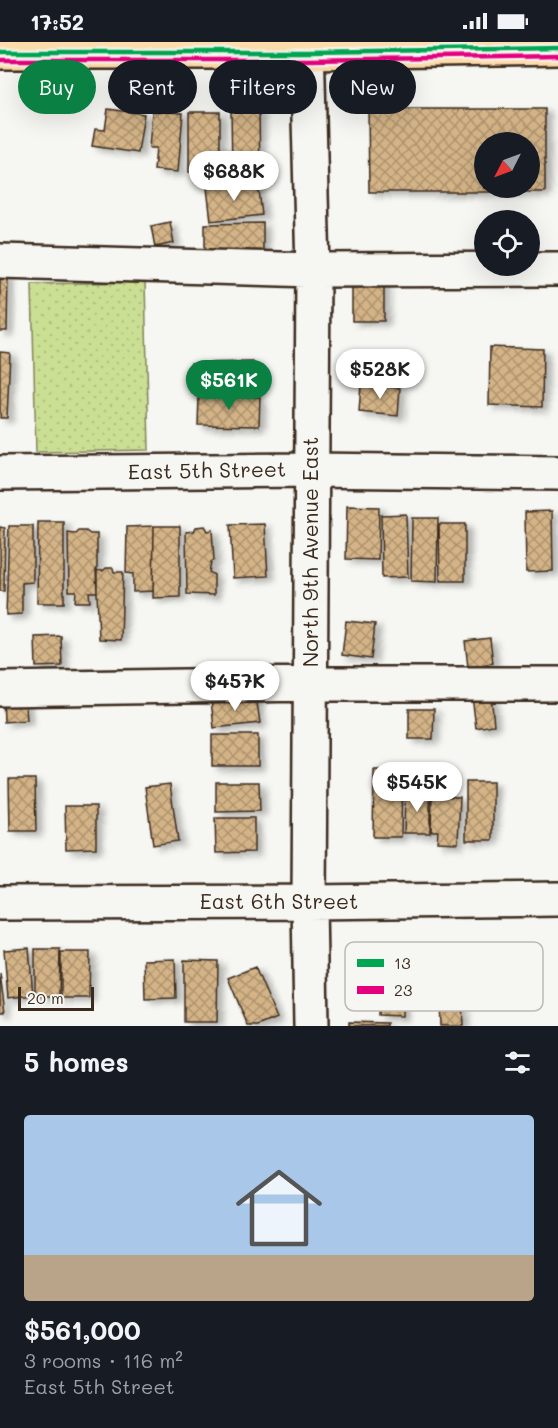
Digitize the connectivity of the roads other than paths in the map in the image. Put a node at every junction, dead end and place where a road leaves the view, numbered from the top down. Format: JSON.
{"nodes":[{"id":1,"x":552,"y":46,"type":"edge"},
{"id":2,"x":307,"y":47,"type":"edge"},
{"id":3,"x":16,"y":49,"type":"edge"},
{"id":4,"x":0,"y":261,"type":"edge"},
{"id":5,"x":558,"y":269,"type":"edge"},
{"id":6,"x":313,"y":270,"type":"junction"},
{"id":7,"x":311,"y":470,"type":"junction"},
{"id":8,"x":558,"y":472,"type":"edge"},
{"id":9,"x":0,"y":474,"type":"edge"},
{"id":10,"x":311,"y":684,"type":"junction"},
{"id":11,"x":558,"y":684,"type":"edge"},
{"id":12,"x":0,"y":689,"type":"edge"},
{"id":13,"x":558,"y":899,"type":"edge"},
{"id":14,"x":309,"y":902,"type":"junction"},
{"id":15,"x":0,"y":903,"type":"edge"},
{"id":16,"x":311,"y":1026,"type":"edge"}],
"edges":[{"from":1,"to":2,"type":"main road"},
{"from":2,"to":3,"type":"main road"},
{"from":2,"to":6,"type":"street","name":"North 9th Avenue East"},
{"from":4,"to":6,"type":"street"},
{"from":5,"to":6,"type":"street"},
{"from":6,"to":7,"type":"street","name":"North 9th Avenue East"},
{"from":7,"to":8,"type":"street","name":"East 5th Street"},
{"from":7,"to":9,"type":"street","name":"East 5th Street"},
{"from":7,"to":10,"type":"street","name":"North 9th Avenue East"},
{"from":10,"to":11,"type":"street"},
{"from":10,"to":12,"type":"street"},
{"from":10,"to":14,"type":"street","name":"North 9th Avenue East"},
{"from":13,"to":14,"type":"street","name":"East 6th Street"},
{"from":14,"to":15,"type":"street","name":"East 6th Street"},
{"from":14,"to":16,"type":"street","name":"North 9th Avenue East"}]}
